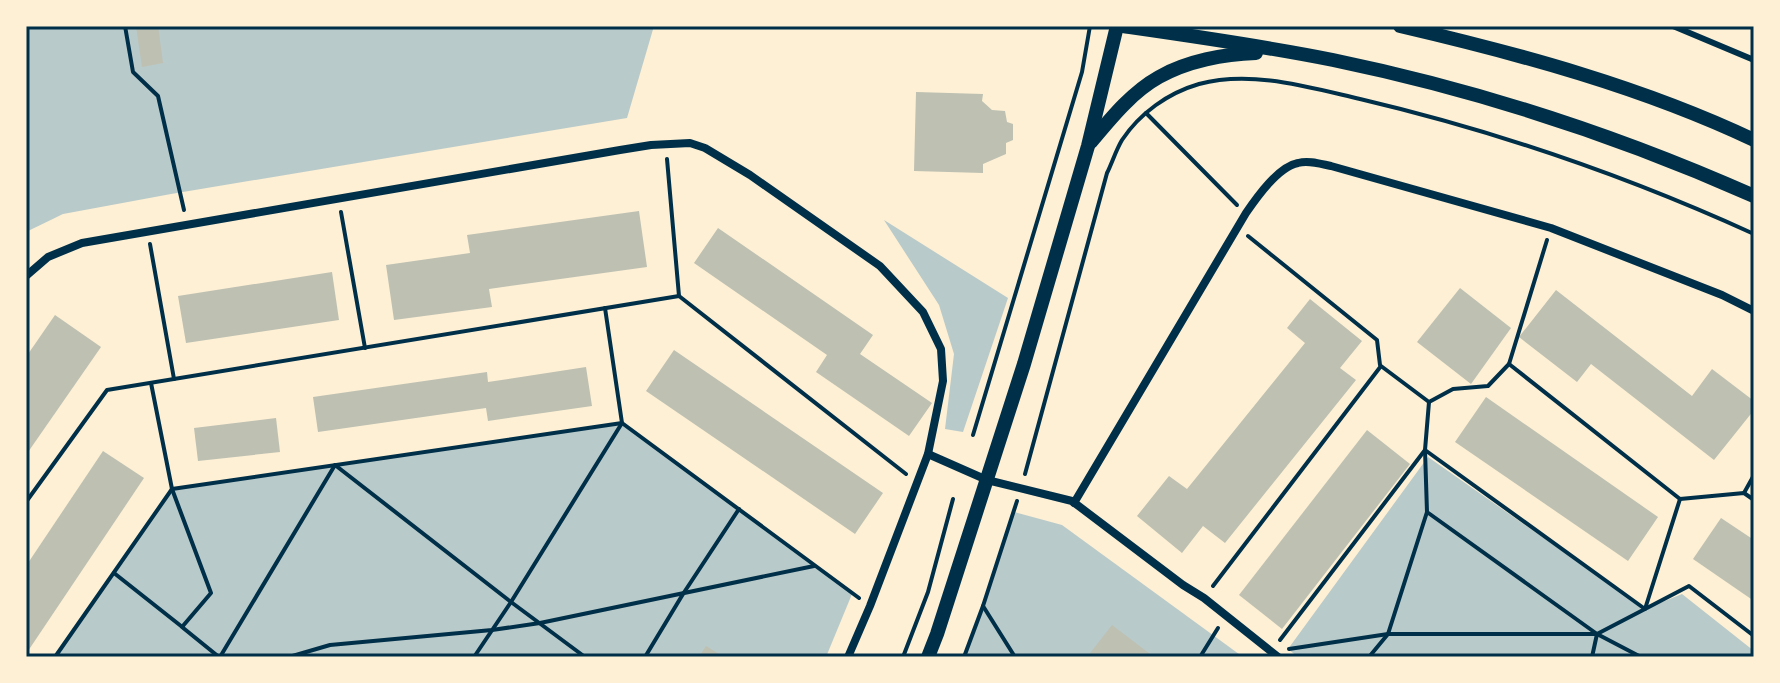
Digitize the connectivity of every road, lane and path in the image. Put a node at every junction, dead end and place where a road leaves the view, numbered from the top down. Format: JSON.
{"nodes":[{"id":1,"x":125,"y":26,"type":"edge"},
{"id":2,"x":1090,"y":26,"type":"edge"},
{"id":3,"x":1120,"y":26,"type":"edge"},
{"id":4,"x":1400,"y":26,"type":"edge"},
{"id":5,"x":1673,"y":26,"type":"edge"},
{"id":6,"x":1292,"y":52,"type":"junction"},
{"id":7,"x":1754,"y":60,"type":"edge"},
{"id":8,"x":1146,"y":113,"type":"junction"},
{"id":9,"x":1754,"y":140,"type":"edge"},
{"id":10,"x":666,"y":144,"type":"junction"},
{"id":11,"x":1088,"y":146,"type":"junction"},
{"id":12,"x":1754,"y":196,"type":"edge"},
{"id":13,"x":339,"y":198,"type":"junction"},
{"id":14,"x":1246,"y":213,"type":"junction"},
{"id":15,"x":187,"y":224,"type":"junction"},
{"id":16,"x":1237,"y":227,"type":"junction"},
{"id":17,"x":1551,"y":228,"type":"junction"},
{"id":18,"x":148,"y":231,"type":"junction"},
{"id":19,"x":1754,"y":234,"type":"edge"},
{"id":20,"x":26,"y":276,"type":"edge"},
{"id":21,"x":679,"y":296,"type":"junction"},
{"id":22,"x":605,"y":308,"type":"junction"},
{"id":23,"x":1754,"y":311,"type":"edge"},
{"id":24,"x":365,"y":348,"type":"junction"},
{"id":25,"x":1509,"y":364,"type":"junction"},
{"id":26,"x":1381,"y":366,"type":"junction"},
{"id":27,"x":174,"y":379,"type":"junction"},
{"id":28,"x":151,"y":383,"type":"junction"},
{"id":29,"x":1429,"y":402,"type":"junction"},
{"id":30,"x":622,"y":423,"type":"junction"},
{"id":31,"x":973,"y":435,"type":"dead end"},
{"id":32,"x":1425,"y":450,"type":"junction"},
{"id":33,"x":928,"y":454,"type":"junction"},
{"id":34,"x":335,"y":465,"type":"junction"},
{"id":35,"x":1754,"y":475,"type":"edge"},
{"id":36,"x":987,"y":480,"type":"junction"},
{"id":37,"x":917,"y":482,"type":"junction"},
{"id":38,"x":1021,"y":488,"type":"junction"},
{"id":39,"x":172,"y":489,"type":"junction"},
{"id":40,"x":1744,"y":493,"type":"junction"},
{"id":41,"x":953,"y":499,"type":"dead end"},
{"id":42,"x":1680,"y":499,"type":"junction"},
{"id":43,"x":1754,"y":500,"type":"edge"},
{"id":44,"x":26,"y":502,"type":"edge"},
{"id":45,"x":1074,"y":503,"type":"junction"},
{"id":46,"x":739,"y":509,"type":"junction"},
{"id":47,"x":1427,"y":512,"type":"junction"},
{"id":48,"x":816,"y":566,"type":"junction"},
{"id":49,"x":114,"y":573,"type":"junction"},
{"id":50,"x":683,"y":594,"type":"junction"},
{"id":51,"x":1204,"y":598,"type":"junction"},
{"id":52,"x":511,"y":602,"type":"junction"},
{"id":53,"x":870,"y":606,"type":"junction"},
{"id":54,"x":983,"y":606,"type":"junction"},
{"id":55,"x":1645,"y":609,"type":"junction"},
{"id":56,"x":1226,"y":615,"type":"junction"},
{"id":57,"x":540,"y":623,"type":"junction"},
{"id":58,"x":492,"y":630,"type":"junction"},
{"id":59,"x":189,"y":633,"type":"junction"},
{"id":60,"x":1388,"y":634,"type":"junction"},
{"id":61,"x":1597,"y":634,"type":"junction"},
{"id":62,"x":1754,"y":636,"type":"edge"},
{"id":63,"x":1275,"y":654,"type":"edge"},
{"id":64,"x":55,"y":657,"type":"edge"},
{"id":65,"x":220,"y":657,"type":"edge"},
{"id":66,"x":289,"y":657,"type":"edge"},
{"id":67,"x":474,"y":657,"type":"edge"},
{"id":68,"x":585,"y":657,"type":"edge"},
{"id":69,"x":645,"y":657,"type":"edge"},
{"id":70,"x":848,"y":657,"type":"edge"},
{"id":71,"x":903,"y":657,"type":"edge"},
{"id":72,"x":928,"y":657,"type":"edge"},
{"id":73,"x":964,"y":657,"type":"edge"},
{"id":74,"x":1015,"y":657,"type":"edge"},
{"id":75,"x":1200,"y":657,"type":"edge"},
{"id":76,"x":1369,"y":657,"type":"edge"},
{"id":77,"x":1592,"y":657,"type":"edge"},
{"id":78,"x":1641,"y":657,"type":"edge"}],
"edges":[{"from":1,"to":15,"type":"path"},
{"from":2,"to":31,"type":"path"},
{"from":3,"to":6,"type":"street"},
{"from":3,"to":11,"type":"street"},
{"from":4,"to":9,"type":"street"},
{"from":5,"to":7,"type":"lane"},
{"from":6,"to":11,"type":"street"},
{"from":6,"to":12,"type":"street"},
{"from":8,"to":14,"type":"path"},
{"from":8,"to":19,"type":"path"},
{"from":8,"to":38,"type":"path"},
{"from":10,"to":13,"type":"street"},
{"from":10,"to":21,"type":"path"},
{"from":10,"to":33,"type":"street"},
{"from":11,"to":36,"type":"street"},
{"from":13,"to":15,"type":"street"},
{"from":13,"to":24,"type":"path"},
{"from":14,"to":16,"type":"street"},
{"from":14,"to":17,"type":"street"},
{"from":15,"to":18,"type":"street"},
{"from":16,"to":26,"type":"path"},
{"from":16,"to":45,"type":"street"},
{"from":17,"to":23,"type":"street"},
{"from":17,"to":25,"type":"path"},
{"from":18,"to":20,"type":"street"},
{"from":18,"to":27,"type":"path"},
{"from":21,"to":22,"type":"path"},
{"from":21,"to":37,"type":"path"},
{"from":22,"to":24,"type":"path"},
{"from":22,"to":30,"type":"path"},
{"from":24,"to":27,"type":"path"},
{"from":25,"to":29,"type":"path"},
{"from":25,"to":42,"type":"path"},
{"from":26,"to":29,"type":"path"},
{"from":26,"to":51,"type":"path"},
{"from":27,"to":28,"type":"path"},
{"from":28,"to":39,"type":"path"},
{"from":28,"to":44,"type":"path"},
{"from":29,"to":32,"type":"path"},
{"from":30,"to":34,"type":"path"},
{"from":30,"to":46,"type":"path"},
{"from":30,"to":52,"type":"path"},
{"from":32,"to":47,"type":"path"},
{"from":32,"to":55,"type":"path"},
{"from":32,"to":63,"type":"path"},
{"from":33,"to":36,"type":"street"},
{"from":33,"to":37,"type":"street"},
{"from":34,"to":39,"type":"path"},
{"from":34,"to":52,"type":"path"},
{"from":34,"to":65,"type":"path"},
{"from":35,"to":40,"type":"path"},
{"from":36,"to":38,"type":"street"},
{"from":36,"to":72,"type":"street"},
{"from":37,"to":53,"type":"street"},
{"from":38,"to":45,"type":"street"},
{"from":38,"to":54,"type":"path"},
{"from":39,"to":49,"type":"path"},
{"from":39,"to":59,"type":"path"},
{"from":40,"to":42,"type":"path"},
{"from":40,"to":43,"type":"path"},
{"from":41,"to":71,"type":"path"},
{"from":42,"to":55,"type":"path"},
{"from":45,"to":51,"type":"street"},
{"from":46,"to":48,"type":"path"},
{"from":46,"to":50,"type":"path"},
{"from":47,"to":60,"type":"path"},
{"from":47,"to":61,"type":"path"},
{"from":48,"to":50,"type":"path"},
{"from":48,"to":53,"type":"path"},
{"from":49,"to":59,"type":"path"},
{"from":49,"to":64,"type":"path"},
{"from":50,"to":57,"type":"path"},
{"from":50,"to":69,"type":"path"},
{"from":51,"to":56,"type":"street"},
{"from":52,"to":57,"type":"path"},
{"from":52,"to":58,"type":"path"},
{"from":53,"to":70,"type":"street"},
{"from":54,"to":73,"type":"path"},
{"from":54,"to":74,"type":"path"},
{"from":55,"to":61,"type":"path"},
{"from":55,"to":62,"type":"path"},
{"from":56,"to":63,"type":"street"},
{"from":56,"to":75,"type":"path"},
{"from":57,"to":58,"type":"path"},
{"from":57,"to":68,"type":"path"},
{"from":58,"to":66,"type":"path"},
{"from":58,"to":67,"type":"path"},
{"from":59,"to":65,"type":"path"},
{"from":60,"to":61,"type":"path"},
{"from":60,"to":63,"type":"path"},
{"from":60,"to":76,"type":"path"},
{"from":61,"to":77,"type":"path"},
{"from":61,"to":78,"type":"path"}]}
